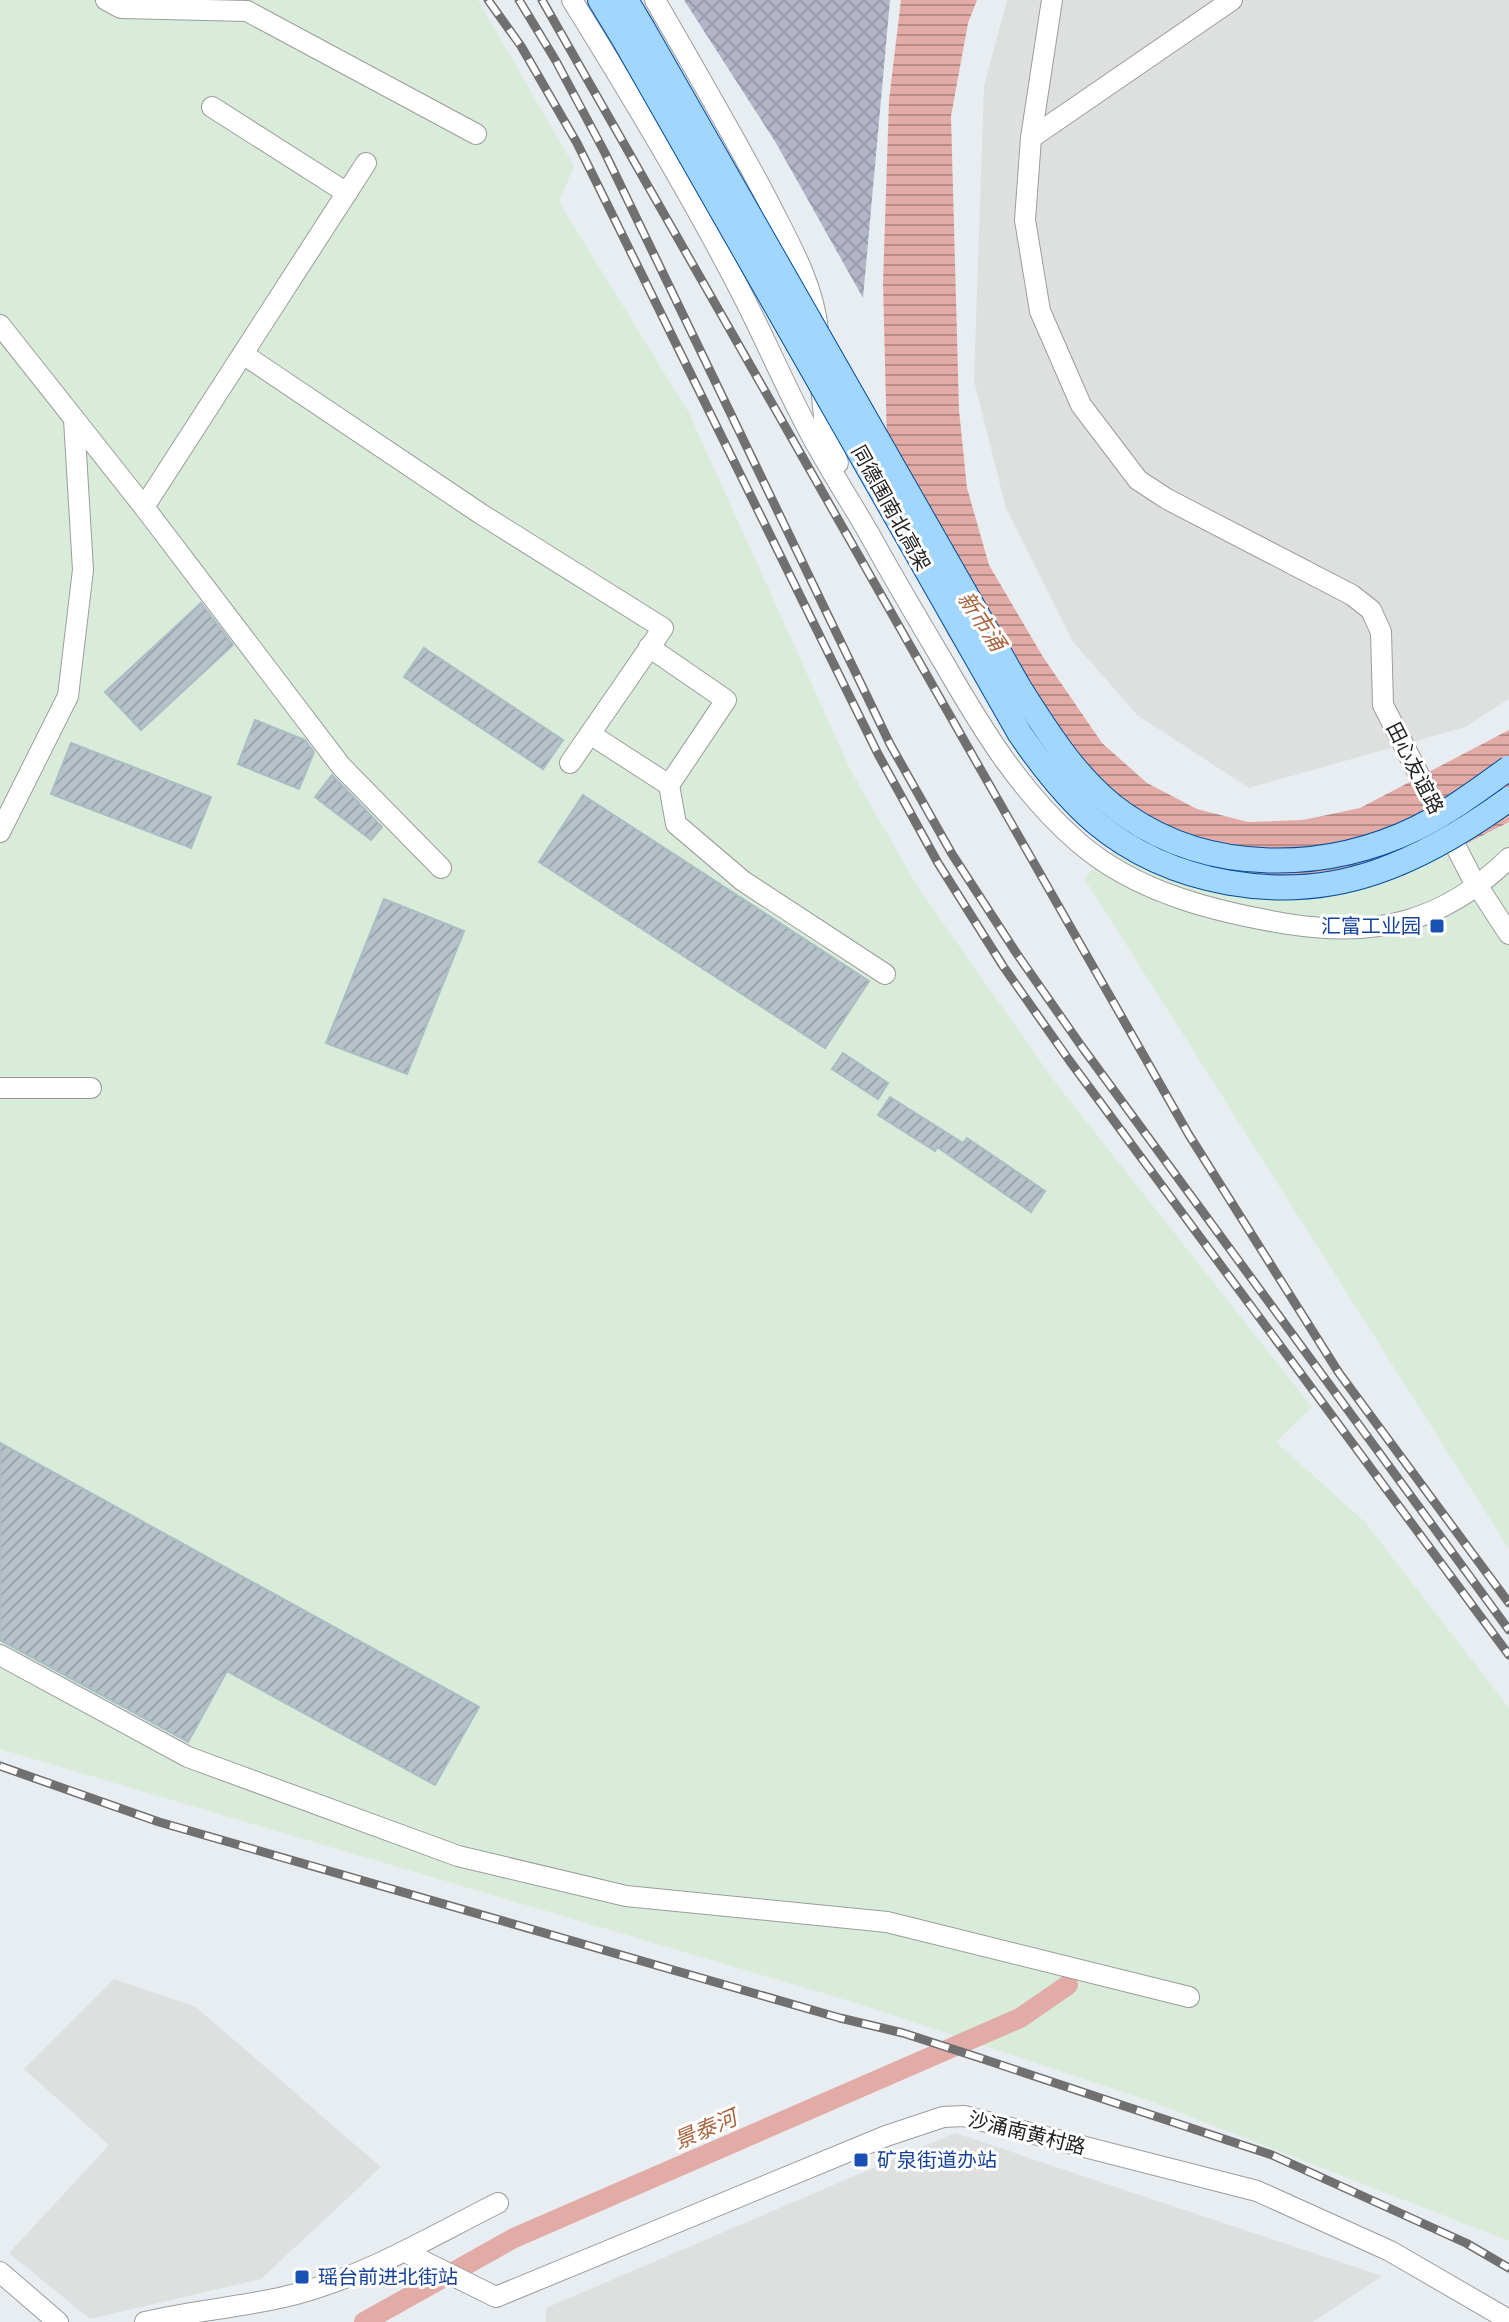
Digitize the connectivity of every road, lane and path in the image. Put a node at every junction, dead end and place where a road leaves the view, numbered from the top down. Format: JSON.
{"nodes":[{"id":1,"x":106,"y":0,"type":"edge"},
{"id":2,"x":572,"y":0,"type":"edge"},
{"id":3,"x":600,"y":0,"type":"edge"},
{"id":4,"x":626,"y":0,"type":"edge"},
{"id":5,"x":655,"y":0,"type":"edge"},
{"id":6,"x":1052,"y":0,"type":"edge"},
{"id":7,"x":1232,"y":0,"type":"edge"},
{"id":8,"x":634,"y":34,"type":"junction"},
{"id":9,"x":212,"y":107,"type":"dead end"},
{"id":10,"x":476,"y":134,"type":"dead end"},
{"id":11,"x":1031,"y":138,"type":"junction"},
{"id":12,"x":366,"y":163,"type":"dead end"},
{"id":13,"x":347,"y":193,"type":"junction"},
{"id":14,"x":809,"y":287,"type":"junction"},
{"id":15,"x":743,"y":295,"type":"junction"},
{"id":16,"x":0,"y":325,"type":"edge"},
{"id":17,"x":243,"y":354,"type":"junction"},
{"id":18,"x":74,"y":419,"type":"junction"},
{"id":19,"x":144,"y":507,"type":"junction"},
{"id":20,"x":862,"y":522,"type":"junction"},
{"id":21,"x":649,"y":647,"type":"junction"},
{"id":22,"x":590,"y":734,"type":"junction"},
{"id":23,"x":570,"y":763,"type":"dead end"},
{"id":24,"x":1509,"y":768,"type":"edge"},
{"id":25,"x":669,"y":785,"type":"junction"},
{"id":26,"x":1509,"y":799,"type":"edge"},
{"id":27,"x":0,"y":832,"type":"edge"},
{"id":28,"x":1509,"y":858,"type":"edge"},
{"id":29,"x":441,"y":868,"type":"dead end"},
{"id":30,"x":1474,"y":881,"type":"junction"},
{"id":31,"x":1509,"y":934,"type":"edge"},
{"id":32,"x":885,"y":974,"type":"dead end"},
{"id":33,"x":0,"y":1088,"type":"edge"},
{"id":34,"x":91,"y":1088,"type":"dead end"},
{"id":35,"x":0,"y":1655,"type":"edge"},
{"id":36,"x":1189,"y":1997,"type":"dead end"},
{"id":37,"x":498,"y":2203,"type":"dead end"},
{"id":38,"x":405,"y":2252,"type":"junction"},
{"id":39,"x":0,"y":2272,"type":"edge"},
{"id":40,"x":1509,"y":2320,"type":"edge"},
{"id":41,"x":58,"y":2322,"type":"edge"},
{"id":42,"x":145,"y":2322,"type":"edge"}],
"edges":[{"from":1,"to":10,"type":"street"},
{"from":2,"to":15,"type":"street"},
{"from":3,"to":8,"type":"main road","name":"同德围南北高架"},
{"from":4,"to":8,"type":"main road","name":"同德围南北高架"},
{"from":5,"to":14,"type":"street"},
{"from":6,"to":11,"type":"street"},
{"from":7,"to":11,"type":"street"},
{"from":8,"to":24,"type":"main road","name":"同德围南北高架","bridge":true},
{"from":8,"to":26,"type":"main road","name":"同德围南北高架","bridge":true},
{"from":9,"to":13,"type":"street"},
{"from":11,"to":30,"type":"street","name":"田心友谊路","bridge":true},
{"from":12,"to":13,"type":"street"},
{"from":13,"to":17,"type":"street"},
{"from":14,"to":15,"type":"street"},
{"from":14,"to":20,"type":"street"},
{"from":15,"to":20,"type":"street"},
{"from":16,"to":18,"type":"street"},
{"from":17,"to":19,"type":"street"},
{"from":17,"to":21,"type":"street"},
{"from":18,"to":19,"type":"street"},
{"from":18,"to":27,"type":"street"},
{"from":19,"to":29,"type":"street"},
{"from":20,"to":30,"type":"street"},
{"from":21,"to":22,"type":"street"},
{"from":21,"to":25,"type":"street"},
{"from":22,"to":23,"type":"street"},
{"from":22,"to":25,"type":"street"},
{"from":25,"to":32,"type":"street"},
{"from":28,"to":30,"type":"street"},
{"from":30,"to":31,"type":"street","name":"田心友谊路"},
{"from":33,"to":34,"type":"street"},
{"from":35,"to":36,"type":"street"},
{"from":37,"to":38,"type":"street"},
{"from":38,"to":40,"type":"street","name":"沙涌南黄村路"},
{"from":38,"to":42,"type":"street"},
{"from":39,"to":41,"type":"street"}]}
